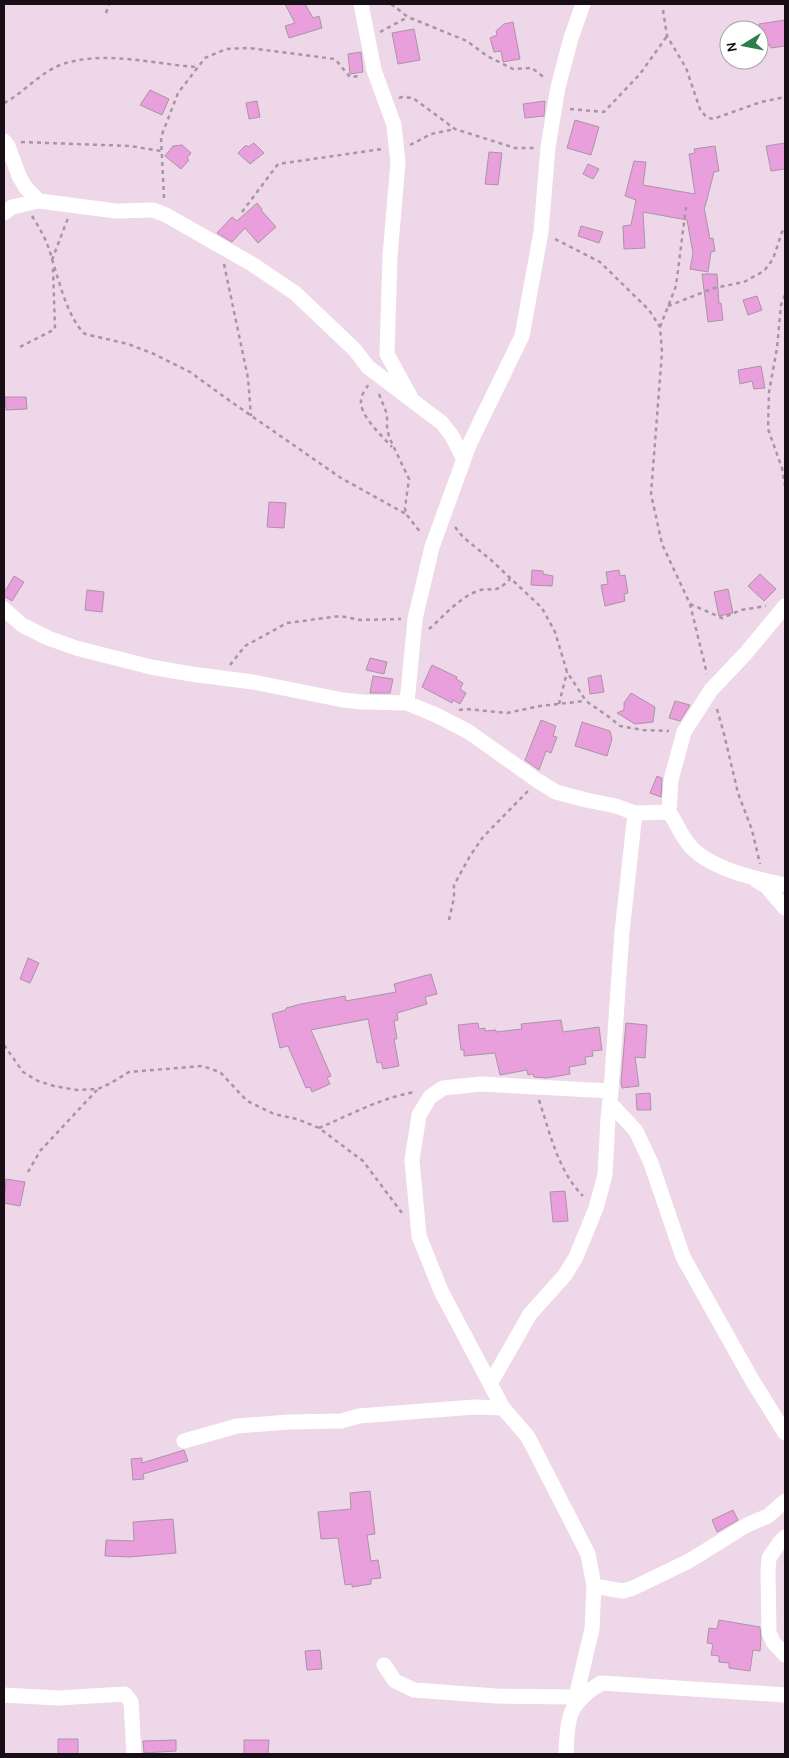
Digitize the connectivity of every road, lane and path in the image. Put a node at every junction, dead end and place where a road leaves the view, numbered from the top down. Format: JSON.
{"nodes":[{"id":1,"x":109,"y":4,"type":"edge"},
{"id":2,"x":361,"y":4,"type":"edge"},
{"id":3,"x":391,"y":4,"type":"edge"},
{"id":4,"x":583,"y":4,"type":"edge"},
{"id":5,"x":663,"y":10,"type":"dead end"},
{"id":6,"x":106,"y":13,"type":"dead end"},
{"id":7,"x":408,"y":17,"type":"junction"},
{"id":8,"x":667,"y":36,"type":"junction"},
{"id":9,"x":368,"y":39,"type":"junction"},
{"id":10,"x":196,"y":67,"type":"junction"},
{"id":11,"x":374,"y":70,"type":"junction"},
{"id":12,"x":558,"y":88,"type":"junction"},
{"id":13,"x":785,"y":97,"type":"edge"},
{"id":14,"x":4,"y":103,"type":"edge"},
{"id":15,"x":385,"y":104,"type":"junction"},
{"id":16,"x":555,"y":108,"type":"junction"},
{"id":17,"x":455,"y":130,"type":"junction"},
{"id":18,"x":6,"y":144,"type":"edge"},
{"id":19,"x":396,"y":147,"type":"junction"},
{"id":20,"x":548,"y":147,"type":"junction"},
{"id":21,"x":161,"y":151,"type":"junction"},
{"id":22,"x":32,"y":203,"type":"junction"},
{"id":23,"x":73,"y":204,"type":"junction"},
{"id":24,"x":686,"y":207,"type":"dead end"},
{"id":25,"x":4,"y":212,"type":"edge"},
{"id":26,"x":242,"y":212,"type":"dead end"},
{"id":27,"x":166,"y":215,"type":"junction"},
{"id":28,"x":785,"y":229,"type":"edge"},
{"id":29,"x":541,"y":232,"type":"junction"},
{"id":30,"x":220,"y":245,"type":"junction"},
{"id":31,"x":52,"y":259,"type":"junction"},
{"id":32,"x":785,"y":295,"type":"edge"},
{"id":33,"x":668,"y":306,"type":"junction"},
{"id":34,"x":660,"y":327,"type":"junction"},
{"id":35,"x":20,"y":347,"type":"dead end"},
{"id":36,"x":368,"y":367,"type":"junction"},
{"id":37,"x":377,"y":390,"type":"dead end"},
{"id":38,"x":412,"y":401,"type":"junction"},
{"id":39,"x":251,"y":416,"type":"junction"},
{"id":40,"x":393,"y":448,"type":"junction"},
{"id":41,"x":463,"y":458,"type":"junction"},
{"id":42,"x":785,"y":486,"type":"edge"},
{"id":43,"x":444,"y":512,"type":"junction"},
{"id":44,"x":406,"y":514,"type":"junction"},
{"id":45,"x":432,"y":547,"type":"junction"},
{"id":46,"x":510,"y":579,"type":"junction"},
{"id":47,"x":690,"y":604,"type":"junction"},
{"id":48,"x":768,"y":605,"type":"dead end"},
{"id":49,"x":785,"y":606,"type":"edge"},
{"id":50,"x":4,"y":609,"type":"edge"},
{"id":51,"x":415,"y":619,"type":"junction"},
{"id":52,"x":413,"y":643,"type":"junction"},
{"id":53,"x":567,"y":672,"type":"junction"},
{"id":54,"x":220,"y":678,"type":"junction"},
{"id":55,"x":711,"y":690,"type":"junction"},
{"id":56,"x":586,"y":701,"type":"junction"},
{"id":57,"x":407,"y":703,"type":"junction"},
{"id":58,"x":559,"y":704,"type":"junction"},
{"id":59,"x":436,"y":715,"type":"junction"},
{"id":60,"x":684,"y":732,"type":"junction"},
{"id":61,"x":538,"y":781,"type":"junction"},
{"id":62,"x":669,"y":812,"type":"junction"},
{"id":63,"x":635,"y":813,"type":"junction"},
{"id":64,"x":740,"y":873,"type":"junction"},
{"id":65,"x":764,"y":880,"type":"junction"},
{"id":66,"x":785,"y":885,"type":"edge"},
{"id":67,"x":785,"y":908,"type":"edge"},
{"id":68,"x":450,"y":920,"type":"dead end"},
{"id":69,"x":4,"y":1045,"type":"edge"},
{"id":70,"x":535,"y":1087,"type":"junction"},
{"id":71,"x":443,"y":1088,"type":"junction"},
{"id":72,"x":98,"y":1089,"type":"junction"},
{"id":73,"x":610,"y":1097,"type":"junction"},
{"id":74,"x":319,"y":1128,"type":"junction"},
{"id":75,"x":28,"y":1172,"type":"dead end"},
{"id":76,"x":596,"y":1208,"type":"junction"},
{"id":77,"x":402,"y":1214,"type":"dead end"},
{"id":78,"x":490,"y":1384,"type":"junction"},
{"id":79,"x":503,"y":1408,"type":"junction"},
{"id":80,"x":785,"y":1433,"type":"edge"},
{"id":81,"x":184,"y":1441,"type":"dead end"},
{"id":82,"x":785,"y":1501,"type":"edge"},
{"id":83,"x":785,"y":1537,"type":"edge"},
{"id":84,"x":594,"y":1586,"type":"junction"},
{"id":85,"x":785,"y":1655,"type":"edge"},
{"id":86,"x":384,"y":1665,"type":"dead end"},
{"id":87,"x":785,"y":1694,"type":"edge"},
{"id":88,"x":4,"y":1695,"type":"edge"},
{"id":89,"x":575,"y":1701,"type":"junction"},
{"id":90,"x":134,"y":1754,"type":"edge"},
{"id":91,"x":566,"y":1754,"type":"edge"}],
"edges":[{"from":1,"to":6,"type":"path"},
{"from":2,"to":9,"type":"street"},
{"from":3,"to":7,"type":"path"},
{"from":4,"to":12,"type":"street"},
{"from":5,"to":8,"type":"path"},
{"from":7,"to":9,"type":"path"},
{"from":7,"to":12,"type":"path"},
{"from":8,"to":13,"type":"path"},
{"from":8,"to":16,"type":"path"},
{"from":9,"to":11,"type":"street"},
{"from":10,"to":11,"type":"path"},
{"from":10,"to":14,"type":"path"},
{"from":10,"to":21,"type":"path"},
{"from":11,"to":15,"type":"street"},
{"from":12,"to":16,"type":"street"},
{"from":15,"to":17,"type":"path"},
{"from":15,"to":19,"type":"street"},
{"from":16,"to":20,"type":"street"},
{"from":17,"to":19,"type":"path"},
{"from":17,"to":20,"type":"path"},
{"from":18,"to":21,"type":"path"},
{"from":18,"to":22,"type":"street"},
{"from":19,"to":26,"type":"path"},
{"from":19,"to":38,"type":"street"},
{"from":20,"to":29,"type":"street"},
{"from":21,"to":27,"type":"path"},
{"from":22,"to":23,"type":"street"},
{"from":22,"to":25,"type":"street"},
{"from":22,"to":31,"type":"path"},
{"from":23,"to":27,"type":"street"},
{"from":23,"to":31,"type":"path"},
{"from":24,"to":33,"type":"path"},
{"from":27,"to":30,"type":"street"},
{"from":28,"to":33,"type":"path"},
{"from":29,"to":34,"type":"path"},
{"from":29,"to":41,"type":"street"},
{"from":30,"to":36,"type":"street"},
{"from":30,"to":39,"type":"path"},
{"from":31,"to":35,"type":"path"},
{"from":31,"to":39,"type":"path"},
{"from":32,"to":42,"type":"path"},
{"from":33,"to":34,"type":"path"},
{"from":34,"to":47,"type":"path"},
{"from":36,"to":38,"type":"street"},
{"from":36,"to":40,"type":"path"},
{"from":37,"to":40,"type":"path"},
{"from":38,"to":41,"type":"street"},
{"from":39,"to":44,"type":"path"},
{"from":40,"to":44,"type":"path"},
{"from":41,"to":43,"type":"street"},
{"from":43,"to":45,"type":"street"},
{"from":43,"to":46,"type":"path"},
{"from":44,"to":45,"type":"path"},
{"from":45,"to":51,"type":"street"},
{"from":46,"to":52,"type":"path"},
{"from":46,"to":53,"type":"path"},
{"from":47,"to":48,"type":"path"},
{"from":47,"to":55,"type":"path"},
{"from":49,"to":55,"type":"street"},
{"from":50,"to":54,"type":"street"},
{"from":51,"to":52,"type":"street"},
{"from":51,"to":54,"type":"path"},
{"from":52,"to":57,"type":"street"},
{"from":53,"to":56,"type":"path"},
{"from":53,"to":58,"type":"path"},
{"from":54,"to":57,"type":"street"},
{"from":55,"to":60,"type":"street"},
{"from":55,"to":65,"type":"path"},
{"from":56,"to":58,"type":"path"},
{"from":56,"to":60,"type":"path"},
{"from":57,"to":59,"type":"street"},
{"from":58,"to":59,"type":"path"},
{"from":59,"to":61,"type":"street"},
{"from":60,"to":62,"type":"street"},
{"from":61,"to":63,"type":"street"},
{"from":61,"to":68,"type":"path"},
{"from":62,"to":63,"type":"street"},
{"from":62,"to":64,"type":"street"},
{"from":63,"to":73,"type":"street"},
{"from":64,"to":65,"type":"street"},
{"from":64,"to":67,"type":"street"},
{"from":65,"to":66,"type":"street"},
{"from":69,"to":72,"type":"path"},
{"from":70,"to":71,"type":"street"},
{"from":70,"to":73,"type":"street"},
{"from":70,"to":76,"type":"path"},
{"from":71,"to":74,"type":"path"},
{"from":71,"to":78,"type":"street"},
{"from":72,"to":74,"type":"path"},
{"from":72,"to":75,"type":"path"},
{"from":73,"to":76,"type":"street"},
{"from":73,"to":80,"type":"street"},
{"from":74,"to":77,"type":"path"},
{"from":76,"to":78,"type":"street"},
{"from":78,"to":79,"type":"street"},
{"from":79,"to":81,"type":"street"},
{"from":79,"to":84,"type":"street"},
{"from":82,"to":84,"type":"street"},
{"from":83,"to":85,"type":"street"},
{"from":84,"to":89,"type":"street"},
{"from":86,"to":89,"type":"street"},
{"from":87,"to":89,"type":"street"},
{"from":88,"to":90,"type":"street"},
{"from":89,"to":91,"type":"street"}]}
